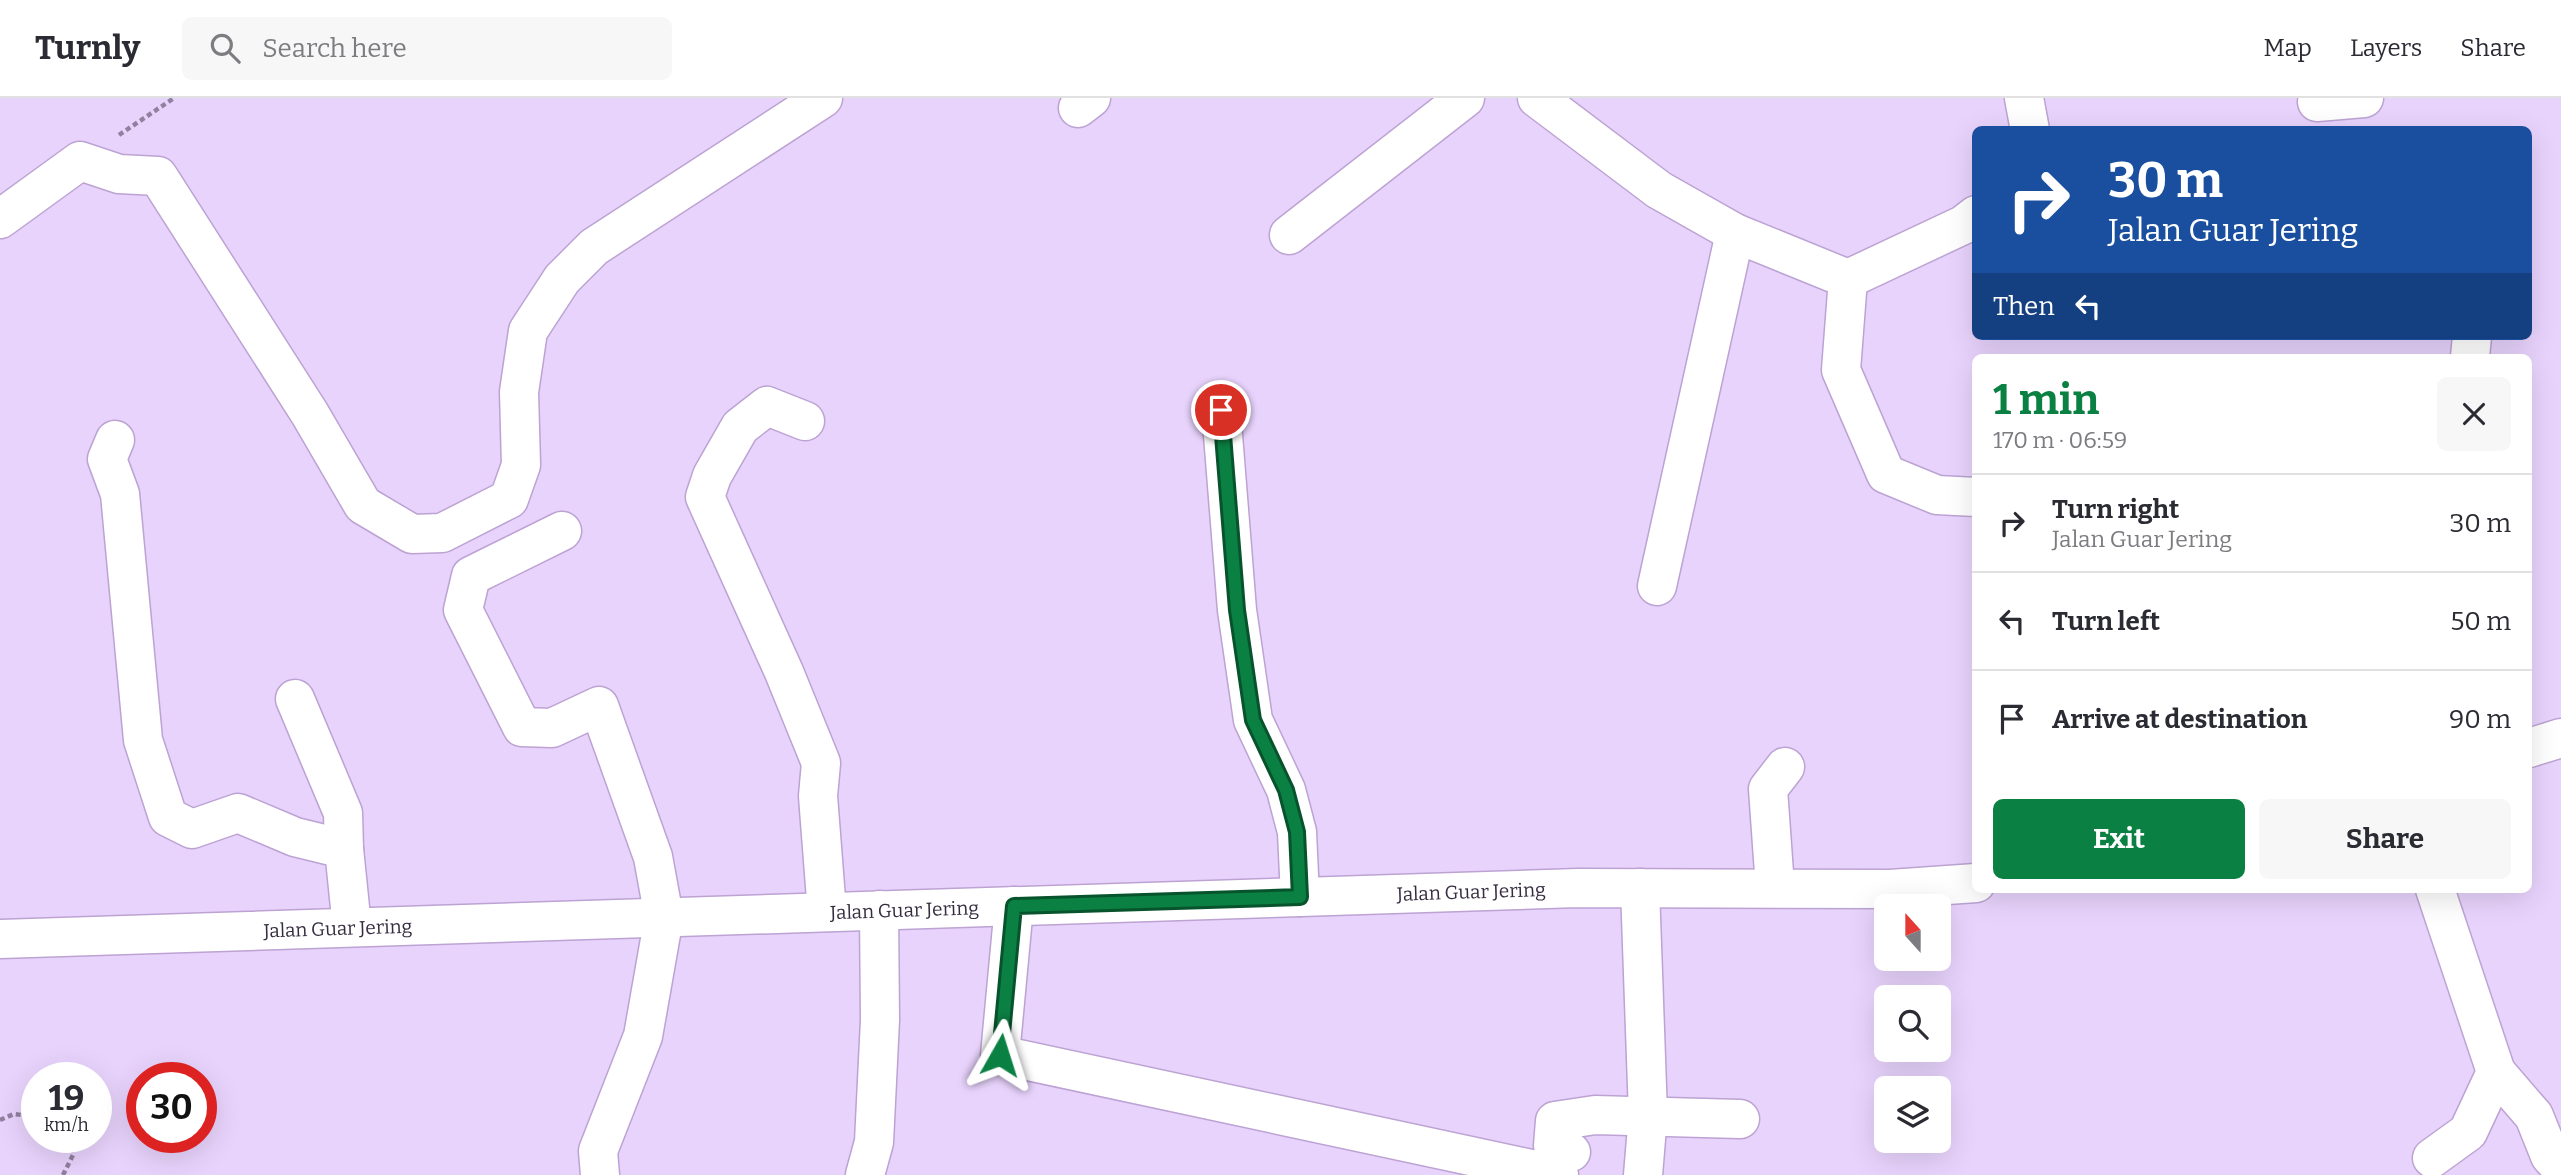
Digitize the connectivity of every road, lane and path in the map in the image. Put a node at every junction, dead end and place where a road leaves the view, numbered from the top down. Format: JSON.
{"nodes":[{"id":1,"x":174,"y":98,"type":"edge"},
{"id":2,"x":823,"y":98,"type":"edge"},
{"id":3,"x":1465,"y":98,"type":"edge"},
{"id":4,"x":1537,"y":98,"type":"edge"},
{"id":5,"x":2024,"y":98,"type":"edge"},
{"id":6,"x":2364,"y":98,"type":"edge"},
{"id":7,"x":2317,"y":102,"type":"dead end"},
{"id":8,"x":2029,"y":126,"type":"edge"},
{"id":9,"x":80,"y":161,"type":"junction"},
{"id":10,"x":1972,"y":218,"type":"edge"},
{"id":11,"x":0,"y":219,"type":"edge"},
{"id":12,"x":1735,"y":233,"type":"junction"},
{"id":13,"x":1289,"y":235,"type":"dead end"},
{"id":14,"x":1848,"y":279,"type":"junction"},
{"id":15,"x":1221,"y":410,"type":"dead end"},
{"id":16,"x":805,"y":421,"type":"dead end"},
{"id":17,"x":115,"y":440,"type":"dead end"},
{"id":18,"x":1972,"y":497,"type":"edge"},
{"id":19,"x":562,"y":531,"type":"dead end"},
{"id":20,"x":1657,"y":586,"type":"dead end"},
{"id":21,"x":295,"y":699,"type":"dead end"},
{"id":22,"x":2561,"y":738,"type":"edge"},
{"id":23,"x":2532,"y":747,"type":"edge"},
{"id":24,"x":1785,"y":767,"type":"dead end"},
{"id":25,"x":344,"y":849,"type":"junction"},
{"id":26,"x":1972,"y":883,"type":"edge"},
{"id":27,"x":1775,"y":887,"type":"junction"},
{"id":28,"x":1640,"y":888,"type":"junction"},
{"id":29,"x":2436,"y":893,"type":"edge"},
{"id":30,"x":1300,"y":897,"type":"junction"},
{"id":31,"x":1014,"y":906,"type":"junction"},
{"id":32,"x":879,"y":910,"type":"junction"},
{"id":33,"x":827,"y":912,"type":"junction"},
{"id":34,"x":664,"y":917,"type":"junction"},
{"id":35,"x":352,"y":928,"type":"junction"},
{"id":36,"x":0,"y":939,"type":"edge"},
{"id":37,"x":2496,"y":1072,"type":"junction"},
{"id":38,"x":21,"y":1115,"type":"edge"},
{"id":39,"x":1648,"y":1115,"type":"junction"},
{"id":40,"x":1740,"y":1119,"type":"dead end"},
{"id":41,"x":0,"y":1120,"type":"edge"},
{"id":42,"x":74,"y":1153,"type":"edge"},
{"id":43,"x":2431,"y":1158,"type":"dead end"},
{"id":44,"x":1565,"y":1163,"type":"edge"},
{"id":45,"x":2549,"y":1166,"type":"edge"},
{"id":46,"x":63,"y":1175,"type":"edge"},
{"id":47,"x":600,"y":1175,"type":"edge"},
{"id":48,"x":865,"y":1175,"type":"edge"},
{"id":49,"x":1643,"y":1175,"type":"edge"}],
"edges":[{"from":1,"to":9,"type":"path"},
{"from":2,"to":9,"type":"street"},
{"from":3,"to":13,"type":"street"},
{"from":4,"to":12,"type":"street"},
{"from":5,"to":8,"type":"street"},
{"from":6,"to":7,"type":"street"},
{"from":9,"to":11,"type":"street"},
{"from":10,"to":14,"type":"street"},
{"from":12,"to":14,"type":"street"},
{"from":12,"to":20,"type":"street"},
{"from":14,"to":18,"type":"street"},
{"from":15,"to":30,"type":"street"},
{"from":16,"to":33,"type":"street"},
{"from":17,"to":25,"type":"street"},
{"from":19,"to":34,"type":"street"},
{"from":21,"to":25,"type":"street"},
{"from":22,"to":23,"type":"street"},
{"from":24,"to":27,"type":"street"},
{"from":25,"to":35,"type":"street"},
{"from":26,"to":27,"type":"street","name":"Jalan Guar Jering"},
{"from":27,"to":28,"type":"street","name":"Jalan Guar Jering"},
{"from":28,"to":30,"type":"street","name":"Jalan Guar Jering"},
{"from":28,"to":39,"type":"street"},
{"from":29,"to":37,"type":"street"},
{"from":30,"to":31,"type":"street","name":"Jalan Guar Jering"},
{"from":31,"to":32,"type":"street","name":"Jalan Guar Jering"},
{"from":31,"to":44,"type":"street"},
{"from":32,"to":33,"type":"street","name":"Jalan Guar Jering"},
{"from":32,"to":48,"type":"street"},
{"from":33,"to":34,"type":"street","name":"Jalan Guar Jering"},
{"from":34,"to":35,"type":"street","name":"Jalan Guar Jering"},
{"from":34,"to":47,"type":"street"},
{"from":35,"to":36,"type":"street","name":"Jalan Guar Jering"},
{"from":37,"to":43,"type":"street"},
{"from":37,"to":45,"type":"street"},
{"from":38,"to":41,"type":"path"},
{"from":39,"to":40,"type":"street"},
{"from":39,"to":44,"type":"street"},
{"from":39,"to":49,"type":"street"},
{"from":42,"to":46,"type":"path"}]}
